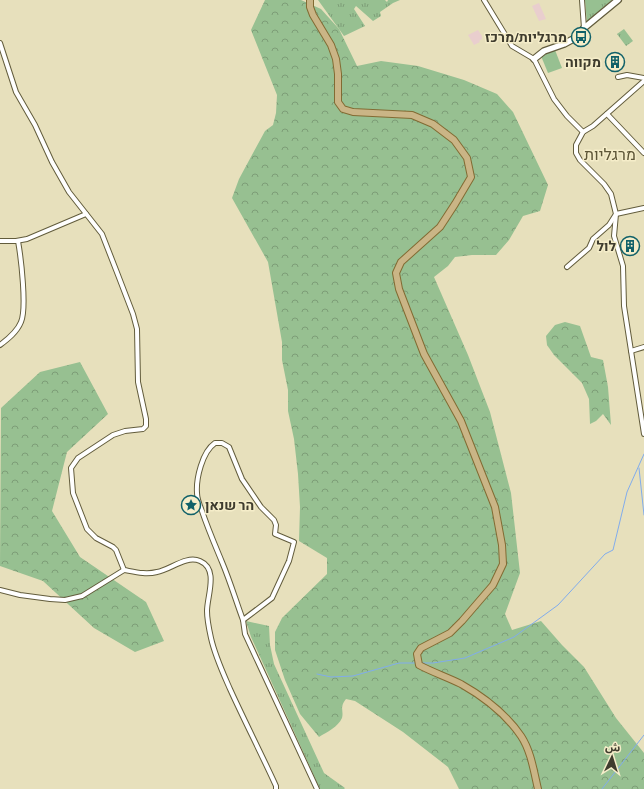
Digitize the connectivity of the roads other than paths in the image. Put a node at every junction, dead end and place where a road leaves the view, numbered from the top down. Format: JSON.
{"nodes":[{"id":1,"x":310,"y":0,"type":"edge"},
{"id":2,"x":484,"y":0,"type":"edge"},
{"id":3,"x":582,"y":0,"type":"edge"},
{"id":4,"x":618,"y":0,"type":"edge"},
{"id":5,"x":584,"y":28,"type":"junction"},
{"id":6,"x":0,"y":43,"type":"edge"},
{"id":7,"x":534,"y":59,"type":"junction"},
{"id":8,"x":618,"y":77,"type":"dead end"},
{"id":9,"x":644,"y":78,"type":"edge"},
{"id":10,"x":644,"y":81,"type":"edge"},
{"id":11,"x":607,"y":114,"type":"junction"},
{"id":12,"x":583,"y":132,"type":"junction"},
{"id":13,"x":644,"y":153,"type":"edge"},
{"id":14,"x":644,"y":208,"type":"edge"},
{"id":15,"x":86,"y":214,"type":"junction"},
{"id":16,"x":616,"y":214,"type":"junction"},
{"id":17,"x":0,"y":241,"type":"edge"},
{"id":18,"x":18,"y":241,"type":"junction"},
{"id":19,"x":567,"y":267,"type":"dead end"},
{"id":20,"x":0,"y":345,"type":"edge"},
{"id":21,"x":644,"y":347,"type":"edge"},
{"id":22,"x":632,"y":351,"type":"junction"},
{"id":23,"x":644,"y":434,"type":"edge"},
{"id":24,"x":124,"y":570,"type":"junction"},
{"id":25,"x":0,"y":590,"type":"edge"},
{"id":26,"x":243,"y":620,"type":"junction"},
{"id":27,"x":276,"y":789,"type":"edge"},
{"id":28,"x":317,"y":789,"type":"edge"},
{"id":29,"x":538,"y":789,"type":"edge"}],
"edges":[{"from":1,"to":29,"type":"main road"},
{"from":2,"to":7,"type":"street"},
{"from":3,"to":5,"type":"street"},
{"from":4,"to":5,"type":"street"},
{"from":5,"to":7,"type":"street"},
{"from":6,"to":15,"type":"street"},
{"from":7,"to":12,"type":"street"},
{"from":8,"to":9,"type":"street"},
{"from":10,"to":11,"type":"street"},
{"from":11,"to":12,"type":"street"},
{"from":11,"to":13,"type":"street"},
{"from":12,"to":16,"type":"street"},
{"from":14,"to":16,"type":"street"},
{"from":15,"to":18,"type":"street"},
{"from":15,"to":24,"type":"street"},
{"from":16,"to":19,"type":"street"},
{"from":16,"to":22,"type":"street"},
{"from":17,"to":18,"type":"street"},
{"from":18,"to":20,"type":"street"},
{"from":21,"to":22,"type":"street"},
{"from":22,"to":23,"type":"street"},
{"from":24,"to":25,"type":"street"},
{"from":24,"to":27,"type":"street"},
{"from":26,"to":26,"type":"street"},
{"from":26,"to":28,"type":"street"}]}
